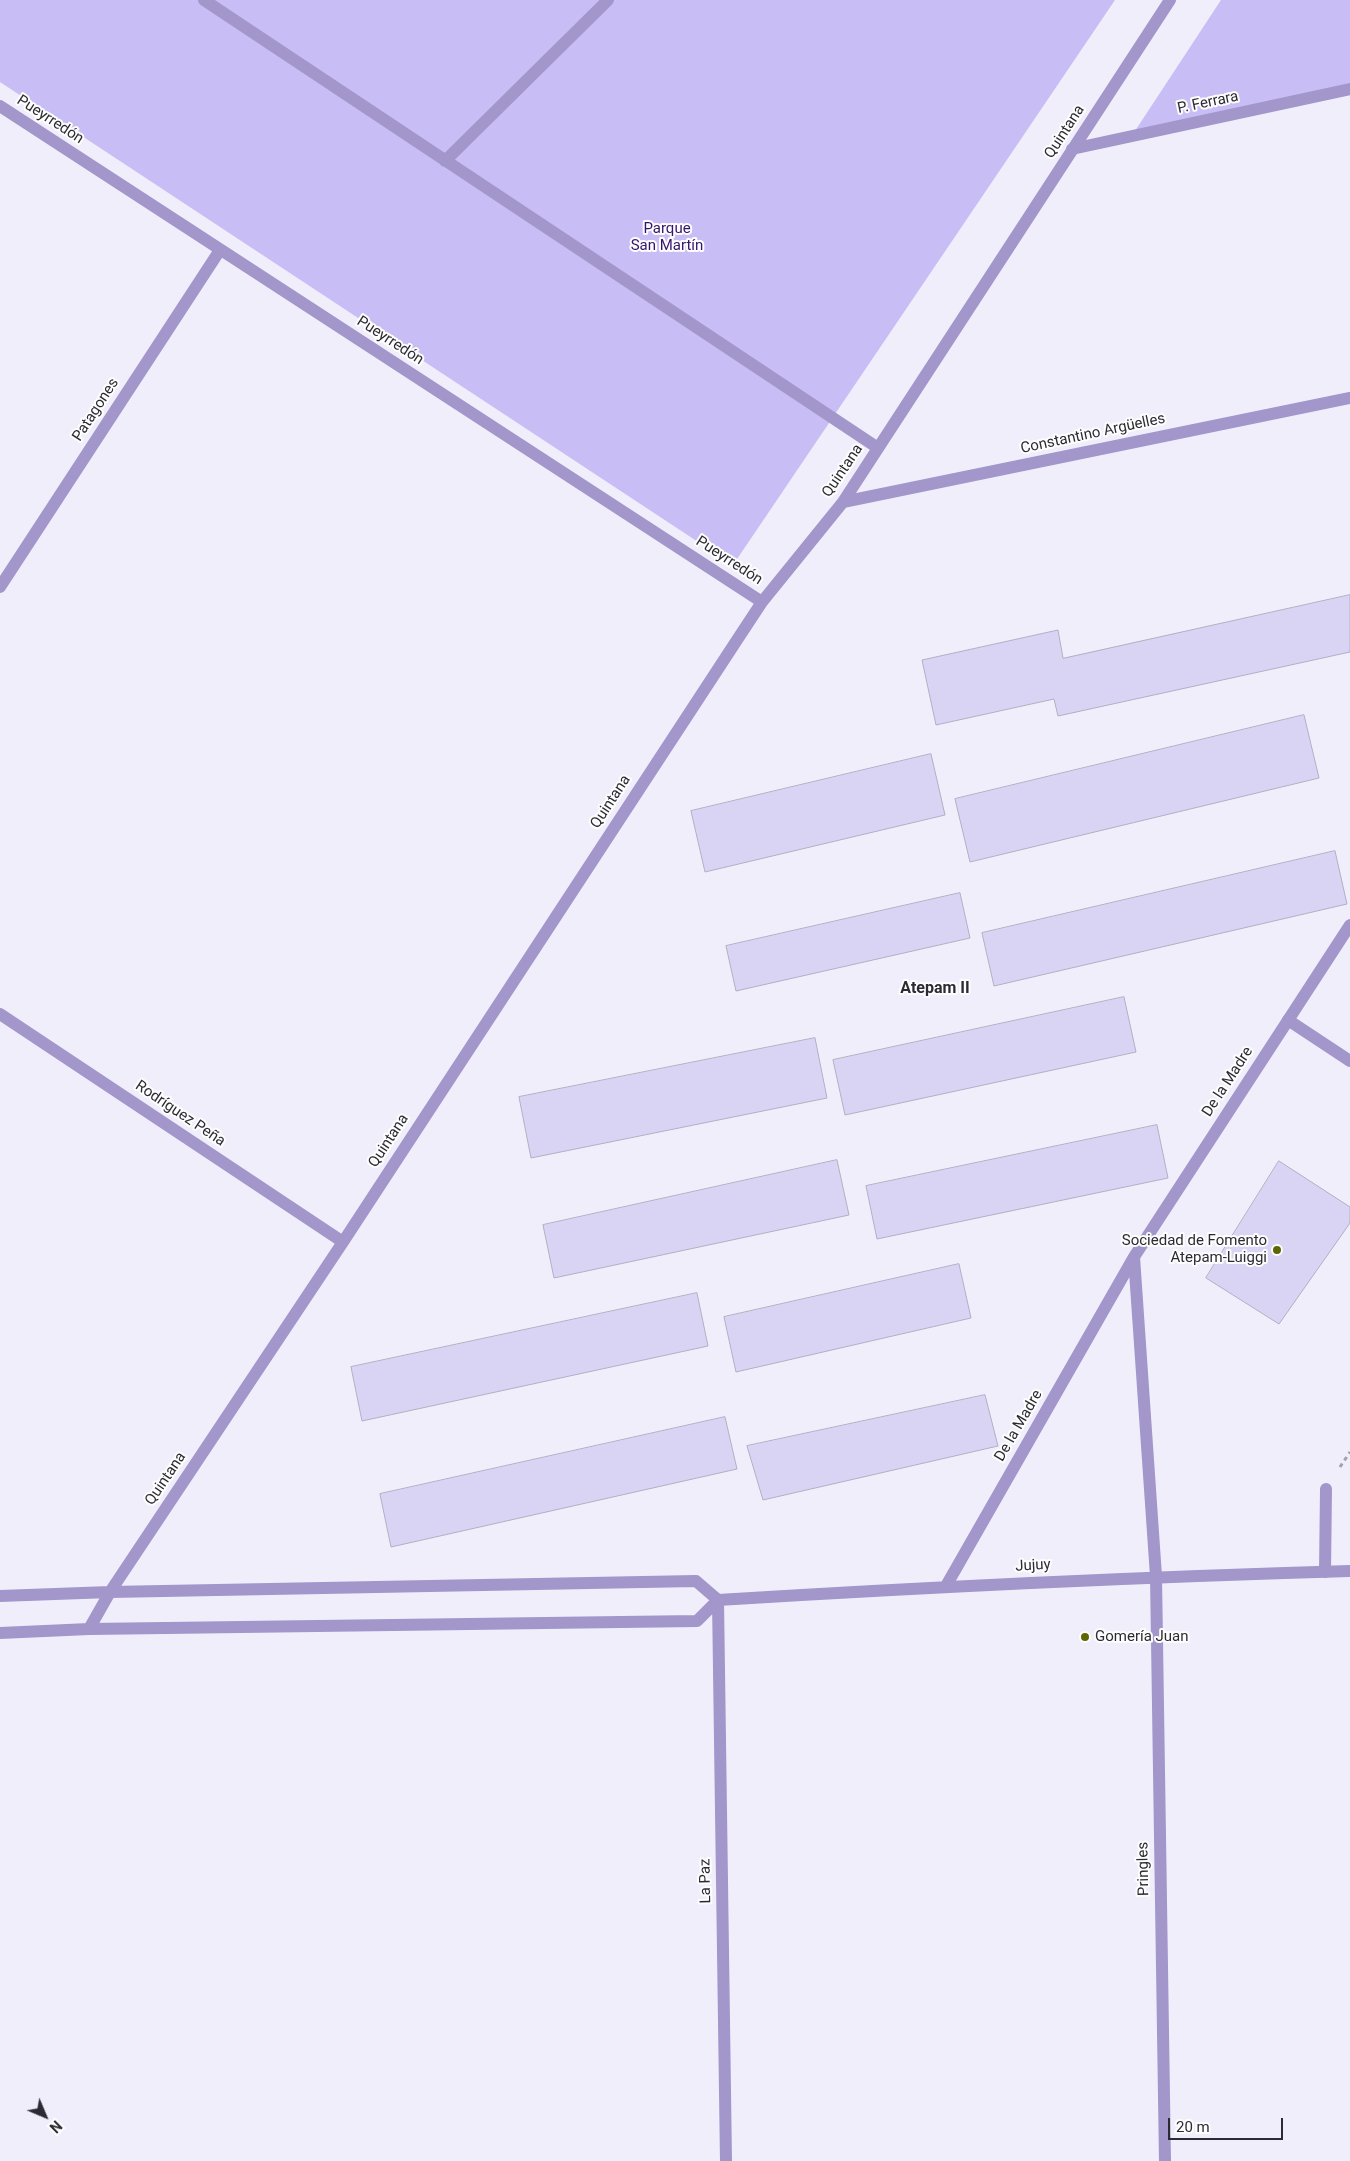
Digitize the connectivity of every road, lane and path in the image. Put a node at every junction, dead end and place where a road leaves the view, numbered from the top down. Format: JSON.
{"nodes":[{"id":1,"x":204,"y":0,"type":"edge"},
{"id":2,"x":608,"y":0,"type":"edge"},
{"id":3,"x":1170,"y":0,"type":"edge"},
{"id":4,"x":1350,"y":89,"type":"edge"},
{"id":5,"x":0,"y":106,"type":"edge"},
{"id":6,"x":1072,"y":149,"type":"junction"},
{"id":7,"x":445,"y":161,"type":"junction"},
{"id":8,"x":220,"y":250,"type":"junction"},
{"id":9,"x":1350,"y":398,"type":"edge"},
{"id":10,"x":878,"y":448,"type":"junction"},
{"id":11,"x":843,"y":502,"type":"junction"},
{"id":12,"x":0,"y":588,"type":"edge"},
{"id":13,"x":762,"y":602,"type":"junction"},
{"id":14,"x":1350,"y":925,"type":"edge"},
{"id":15,"x":0,"y":1014,"type":"edge"},
{"id":16,"x":1288,"y":1020,"type":"junction"},
{"id":17,"x":1350,"y":1061,"type":"edge"},
{"id":18,"x":343,"y":1242,"type":"junction"},
{"id":19,"x":1134,"y":1257,"type":"junction"},
{"id":20,"x":1326,"y":1489,"type":"dead end"},
{"id":21,"x":1350,"y":1571,"type":"edge"},
{"id":22,"x":1325,"y":1572,"type":"junction"},
{"id":23,"x":1156,"y":1576,"type":"junction"},
{"id":24,"x":946,"y":1586,"type":"junction"},
{"id":25,"x":110,"y":1592,"type":"junction"},
{"id":26,"x":0,"y":1596,"type":"edge"},
{"id":27,"x":718,"y":1600,"type":"junction"},
{"id":28,"x":89,"y":1629,"type":"junction"},
{"id":29,"x":0,"y":1633,"type":"edge"},
{"id":30,"x":726,"y":2161,"type":"edge"},
{"id":31,"x":1165,"y":2161,"type":"edge"}],
"edges":[{"from":1,"to":7,"type":"street"},
{"from":2,"to":7,"type":"street"},
{"from":3,"to":6,"type":"street","name":"Quintana"},
{"from":4,"to":6,"type":"street","name":"P. Ferrara"},
{"from":5,"to":8,"type":"street","name":"Pueyrredón"},
{"from":6,"to":10,"type":"street","name":"Quintana"},
{"from":7,"to":10,"type":"street"},
{"from":8,"to":12,"type":"street","name":"Patagones"},
{"from":8,"to":13,"type":"street","name":"Pueyrredón"},
{"from":9,"to":11,"type":"street","name":"Constantino Argüelles"},
{"from":10,"to":11,"type":"street","name":"Quintana"},
{"from":11,"to":13,"type":"street","name":"Quintana"},
{"from":13,"to":18,"type":"street","name":"Quintana"},
{"from":14,"to":16,"type":"street","name":"De la Madre"},
{"from":15,"to":18,"type":"street","name":"Rodríguez Peña"},
{"from":16,"to":17,"type":"street"},
{"from":16,"to":19,"type":"street","name":"De la Madre"},
{"from":18,"to":25,"type":"street","name":"Quintana"},
{"from":19,"to":23,"type":"street"},
{"from":19,"to":24,"type":"street","name":"De la Madre"},
{"from":20,"to":22,"type":"street"},
{"from":21,"to":22,"type":"street","name":"Jujuy"},
{"from":22,"to":23,"type":"street","name":"Jujuy"},
{"from":23,"to":24,"type":"street","name":"Jujuy"},
{"from":23,"to":31,"type":"street","name":"Pringles"},
{"from":24,"to":27,"type":"street","name":"Jujuy"},
{"from":25,"to":26,"type":"street"},
{"from":25,"to":27,"type":"street"},
{"from":25,"to":28,"type":"street","name":"Quintana"},
{"from":27,"to":28,"type":"street"},
{"from":27,"to":30,"type":"street","name":"La Paz"},
{"from":28,"to":29,"type":"street"}]}
